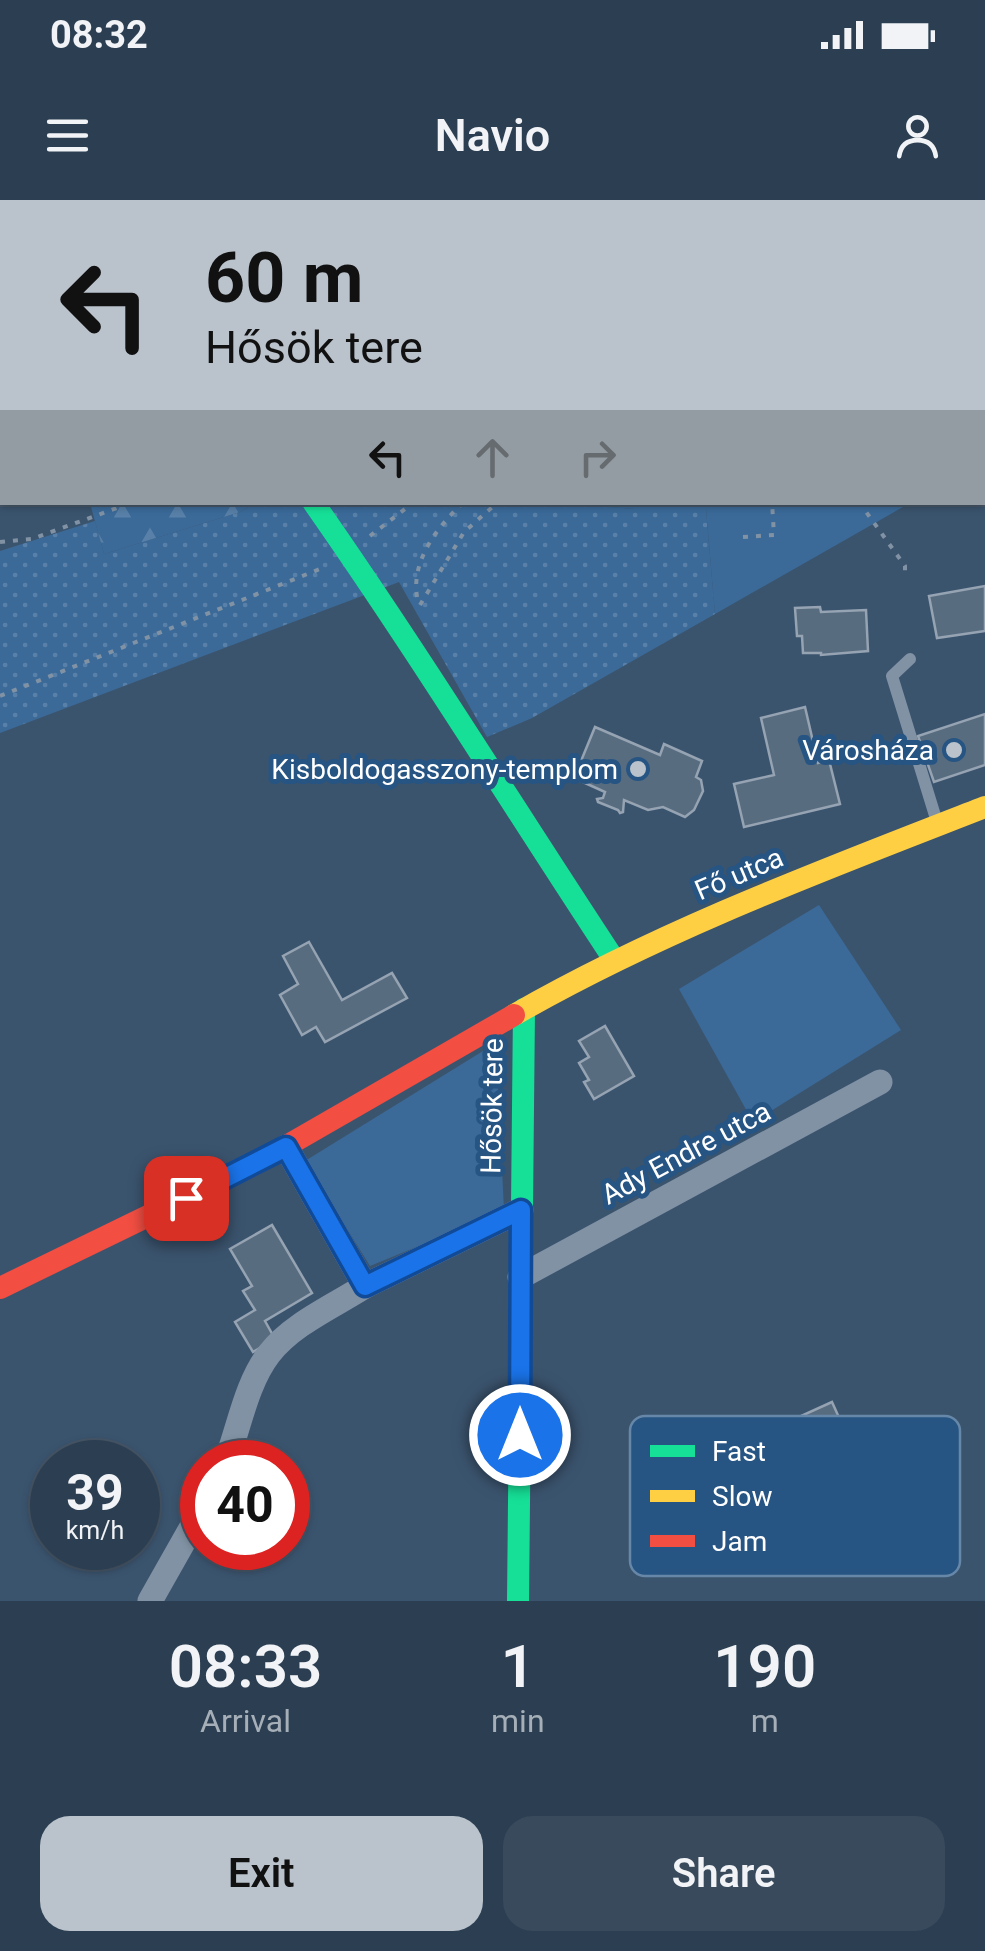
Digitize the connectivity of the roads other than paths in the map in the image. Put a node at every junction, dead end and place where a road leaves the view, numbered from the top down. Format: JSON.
{"nodes":[{"id":1,"x":314,"y":505,"type":"edge"},
{"id":2,"x":910,"y":659,"type":"dead end"},
{"id":3,"x":985,"y":808,"type":"edge"},
{"id":4,"x":938,"y":825,"type":"junction"},
{"id":5,"x":615,"y":961,"type":"junction"},
{"id":6,"x":524,"y":1009,"type":"junction"},
{"id":7,"x":880,"y":1082,"type":"dead end"},
{"id":8,"x":286,"y":1147,"type":"junction"},
{"id":9,"x":521,"y":1210,"type":"junction"},
{"id":10,"x":520,"y":1277,"type":"junction"},
{"id":11,"x":365,"y":1286,"type":"junction"},
{"id":12,"x":0,"y":1288,"type":"edge"},
{"id":13,"x":234,"y":1440,"type":"edge"},
{"id":14,"x":180,"y":1548,"type":"edge"},
{"id":15,"x":150,"y":1601,"type":"edge"},
{"id":16,"x":518,"y":1601,"type":"edge"}],
"edges":[{"from":1,"to":5,"type":"street"},
{"from":2,"to":4,"type":"lane"},
{"from":3,"to":4,"type":"street","name":"Fő utca"},
{"from":4,"to":5,"type":"street","name":"Fő utca"},
{"from":5,"to":6,"type":"street","name":"Fő utca"},
{"from":6,"to":8,"type":"street","name":"Fő utca"},
{"from":6,"to":9,"type":"street","name":"Hősök tere"},
{"from":7,"to":10,"type":"street","name":"Ady Endre utca"},
{"from":8,"to":11,"type":"street"},
{"from":8,"to":12,"type":"street","name":"Fő utca"},
{"from":9,"to":10,"type":"street"},
{"from":9,"to":11,"type":"street","name":"Hősök tere"},
{"from":10,"to":16,"type":"street"},
{"from":11,"to":13,"type":"street","name":"Hősök tere"},
{"from":14,"to":15,"type":"street"}]}
